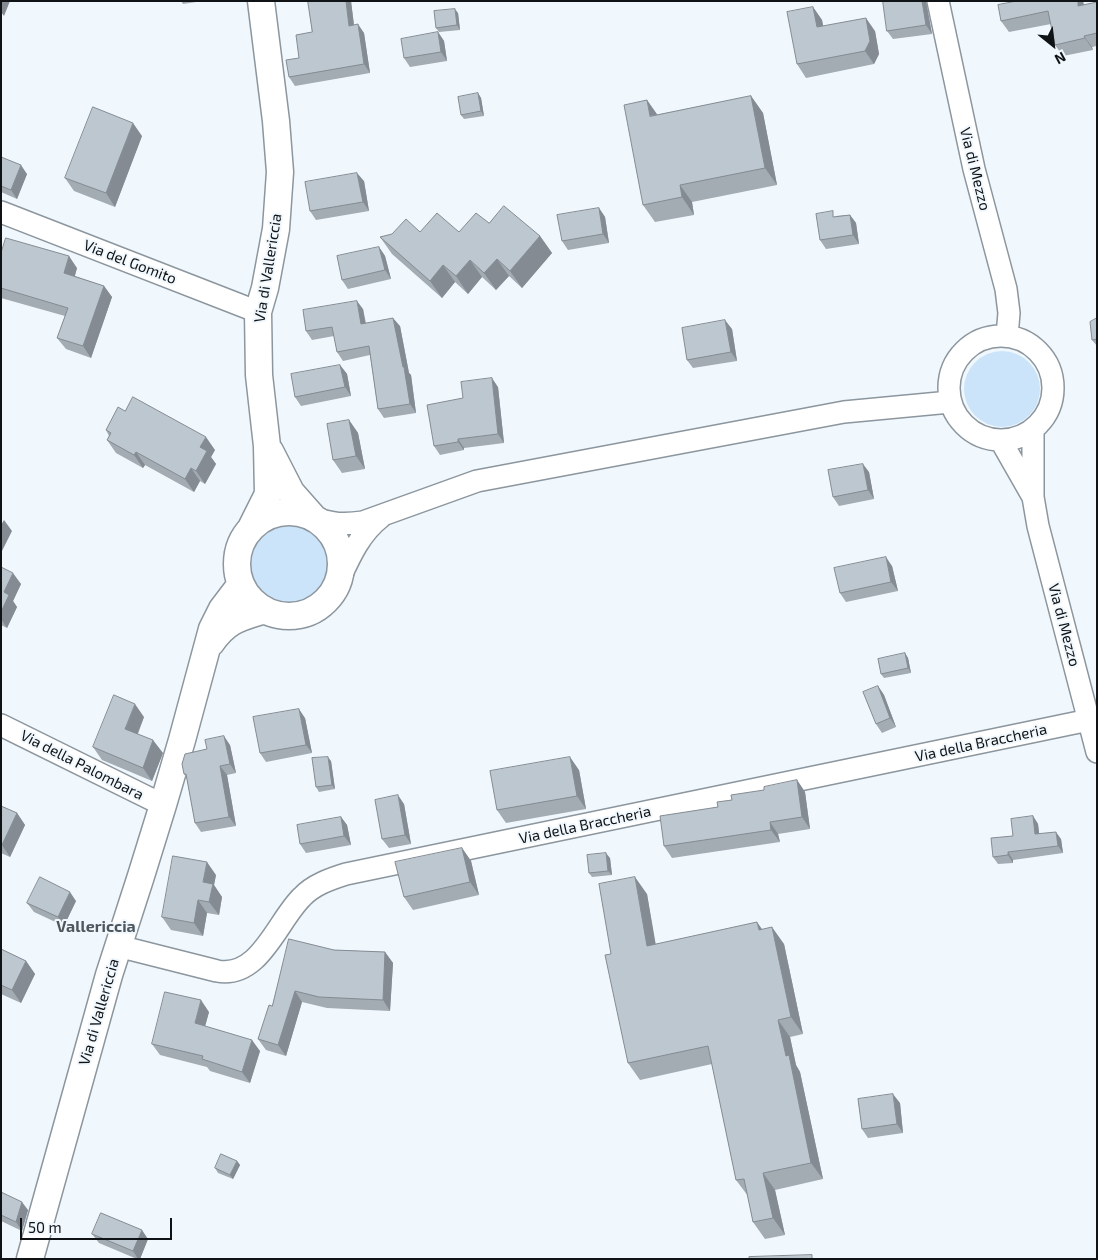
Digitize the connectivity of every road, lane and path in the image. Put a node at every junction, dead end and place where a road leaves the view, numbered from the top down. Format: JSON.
{"nodes":[{"id":1,"x":261,"y":1,"type":"edge"},
{"id":2,"x":938,"y":1,"type":"edge"},
{"id":3,"x":1,"y":212,"type":"edge"},
{"id":4,"x":258,"y":312,"type":"junction"},
{"id":5,"x":1007,"y":336,"type":"junction"},
{"id":6,"x":950,"y":402,"type":"junction"},
{"id":7,"x":1033,"y":430,"type":"junction"},
{"id":8,"x":1001,"y":441,"type":"junction"},
{"id":9,"x":267,"y":446,"type":"junction"},
{"id":10,"x":1033,"y":497,"type":"junction"},
{"id":11,"x":383,"y":516,"type":"junction"},
{"id":12,"x":314,"y":518,"type":"junction"},
{"id":13,"x":251,"y":528,"type":"junction"},
{"id":14,"x":340,"y":578,"type":"junction"},
{"id":15,"x":241,"y":584,"type":"junction"},
{"id":16,"x":265,"y":610,"type":"junction"},
{"id":17,"x":205,"y":652,"type":"junction"},
{"id":18,"x":1089,"y":720,"type":"junction"},
{"id":19,"x":1,"y":725,"type":"edge"},
{"id":20,"x":1097,"y":752,"type":"edge"},
{"id":21,"x":163,"y":805,"type":"junction"},
{"id":22,"x":118,"y":946,"type":"junction"},
{"id":23,"x":30,"y":1259,"type":"edge"}],
"edges":[{"from":1,"to":4,"type":"street","name":"Via di Vallericcia"},
{"from":2,"to":5,"type":"street","name":"Via di Mezzo"},
{"from":3,"to":4,"type":"street","name":"Via del Gomito"},
{"from":4,"to":9,"type":"street","name":"Via di Vallericcia"},
{"from":5,"to":6,"type":"street"},
{"from":5,"to":7,"type":"street"},
{"from":6,"to":8,"type":"street"},
{"from":6,"to":11,"type":"street"},
{"from":7,"to":8,"type":"street"},
{"from":7,"to":10,"type":"street","name":"Via di Mezzo"},
{"from":8,"to":10,"type":"street","name":"Via di Mezzo"},
{"from":9,"to":12,"type":"street","name":"Via di Vallericcia"},
{"from":9,"to":13,"type":"street","name":"Via di Vallericcia"},
{"from":10,"to":18,"type":"street","name":"Via di Mezzo"},
{"from":11,"to":12,"type":"street"},
{"from":11,"to":14,"type":"street"},
{"from":12,"to":13,"type":"street","name":"Via di Vallericcia"},
{"from":12,"to":14,"type":"street","name":"Via di Vallericcia"},
{"from":13,"to":15,"type":"street","name":"Via di Vallericcia"},
{"from":14,"to":16,"type":"street","name":"Via di Vallericcia"},
{"from":15,"to":16,"type":"street","name":"Via di Vallericcia"},
{"from":15,"to":17,"type":"street","name":"Via di Vallericcia"},
{"from":16,"to":17,"type":"street","name":"Via di Vallericcia"},
{"from":17,"to":21,"type":"street","name":"Via di Vallericcia"},
{"from":18,"to":20,"type":"street","name":"Via di Mezzo"},
{"from":18,"to":22,"type":"street","name":"Via della Braccheria"},
{"from":19,"to":21,"type":"street","name":"Via della Palombara"},
{"from":21,"to":22,"type":"street","name":"Via di Vallericcia"},
{"from":22,"to":23,"type":"street","name":"Via di Vallericcia"}]}
